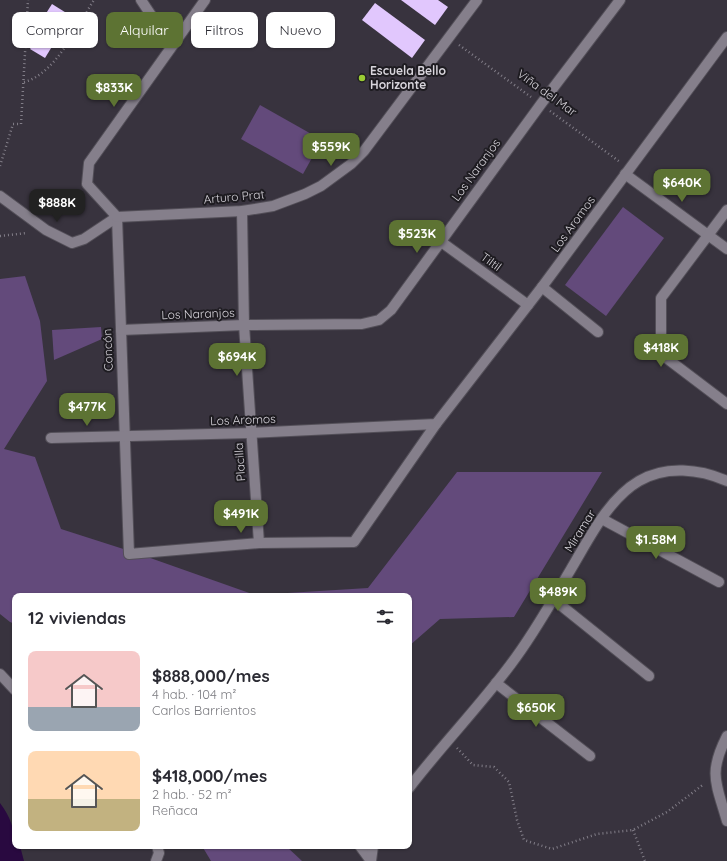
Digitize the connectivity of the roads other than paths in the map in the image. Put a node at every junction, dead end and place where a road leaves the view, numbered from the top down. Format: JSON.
{"nodes":[{"id":1,"x":141,"y":0,"type":"edge"},
{"id":2,"x":205,"y":0,"type":"edge"},
{"id":3,"x":477,"y":0,"type":"edge"},
{"id":4,"x":620,"y":0,"type":"edge"},
{"id":5,"x":149,"y":12,"type":"edge"},
{"id":6,"x":183,"y":29,"type":"edge"},
{"id":7,"x":727,"y":37,"type":"edge"},
{"id":8,"x":169,"y":48,"type":"edge"},
{"id":9,"x":627,"y":172,"type":"junction"},
{"id":10,"x":0,"y":196,"type":"edge"},
{"id":11,"x":727,"y":210,"type":"edge"},
{"id":12,"x":242,"y":211,"type":"junction"},
{"id":13,"x":117,"y":218,"type":"junction"},
{"id":14,"x":708,"y":235,"type":"junction"},
{"id":15,"x":440,"y":241,"type":"junction"},
{"id":16,"x":727,"y":249,"type":"edge"},
{"id":17,"x":542,"y":287,"type":"junction"},
{"id":18,"x":528,"y":305,"type":"junction"},
{"id":19,"x":244,"y":325,"type":"junction"},
{"id":20,"x":121,"y":330,"type":"junction"},
{"id":21,"x":598,"y":332,"type":"dead end"},
{"id":22,"x":727,"y":391,"type":"edge"},
{"id":23,"x":724,"y":402,"type":"edge"},
{"id":24,"x":436,"y":424,"type":"junction"},
{"id":25,"x":251,"y":433,"type":"junction"},
{"id":26,"x":124,"y":437,"type":"junction"},
{"id":27,"x":51,"y":438,"type":"dead end"},
{"id":28,"x":727,"y":481,"type":"edge"},
{"id":29,"x":602,"y":519,"type":"junction"},
{"id":30,"x":259,"y":543,"type":"junction"},
{"id":31,"x":719,"y":582,"type":"dead end"},
{"id":32,"x":553,"y":599,"type":"junction"},
{"id":33,"x":0,"y":674,"type":"edge"},
{"id":34,"x":649,"y":676,"type":"dead end"},
{"id":35,"x":496,"y":683,"type":"junction"},
{"id":36,"x":12,"y":687,"type":"edge"},
{"id":37,"x":727,"y":736,"type":"edge"},
{"id":38,"x":590,"y":756,"type":"dead end"},
{"id":39,"x":412,"y":784,"type":"edge"},
{"id":40,"x":727,"y":821,"type":"edge"},
{"id":41,"x":157,"y":849,"type":"edge"},
{"id":42,"x":362,"y":849,"type":"edge"},
{"id":43,"x":372,"y":849,"type":"edge"},
{"id":44,"x":156,"y":861,"type":"edge"},
{"id":45,"x":371,"y":861,"type":"edge"}],
"edges":[{"from":1,"to":5,"type":"street"},
{"from":2,"to":6,"type":"street"},
{"from":3,"to":12,"type":"street","name":"Arturo Prat"},
{"from":4,"to":15,"type":"street","name":"Los Naranjos"},
{"from":7,"to":9,"type":"street","name":"Los Aromos"},
{"from":8,"to":13,"type":"street"},
{"from":9,"to":14,"type":"street"},
{"from":9,"to":17,"type":"street","name":"Los Aromos"},
{"from":10,"to":13,"type":"street"},
{"from":11,"to":14,"type":"street"},
{"from":12,"to":13,"type":"street","name":"Arturo Prat"},
{"from":12,"to":19,"type":"street","name":"Placilla"},
{"from":13,"to":20,"type":"street","name":"Concón"},
{"from":14,"to":16,"type":"street"},
{"from":14,"to":23,"type":"street"},
{"from":15,"to":18,"type":"street","name":"Tiltil"},
{"from":15,"to":19,"type":"street","name":"Los Naranjos"},
{"from":17,"to":18,"type":"street","name":"Los Aromos"},
{"from":17,"to":21,"type":"street"},
{"from":18,"to":24,"type":"street","name":"Los Aromos"},
{"from":19,"to":20,"type":"street","name":"Los Naranjos"},
{"from":19,"to":25,"type":"street","name":"Placilla"},
{"from":20,"to":26,"type":"street","name":"Concón"},
{"from":22,"to":23,"type":"street"},
{"from":24,"to":25,"type":"street","name":"Los Aromos"},
{"from":24,"to":30,"type":"street","name":"Los Aromos"},
{"from":25,"to":26,"type":"street","name":"Los Aromos"},
{"from":25,"to":30,"type":"street","name":"Placilla"},
{"from":26,"to":27,"type":"street","name":"Los Aromos"},
{"from":26,"to":30,"type":"street","name":"Concón"},
{"from":28,"to":29,"type":"street","name":"Miramar"},
{"from":29,"to":31,"type":"street"},
{"from":29,"to":32,"type":"street","name":"Miramar"},
{"from":32,"to":34,"type":"street"},
{"from":32,"to":35,"type":"street","name":"Miramar"},
{"from":33,"to":36,"type":"street"},
{"from":35,"to":38,"type":"street"},
{"from":35,"to":39,"type":"street","name":"Miramar"},
{"from":37,"to":40,"type":"street"},
{"from":41,"to":44,"type":"street"},
{"from":42,"to":45,"type":"street"},
{"from":43,"to":45,"type":"street"}]}
